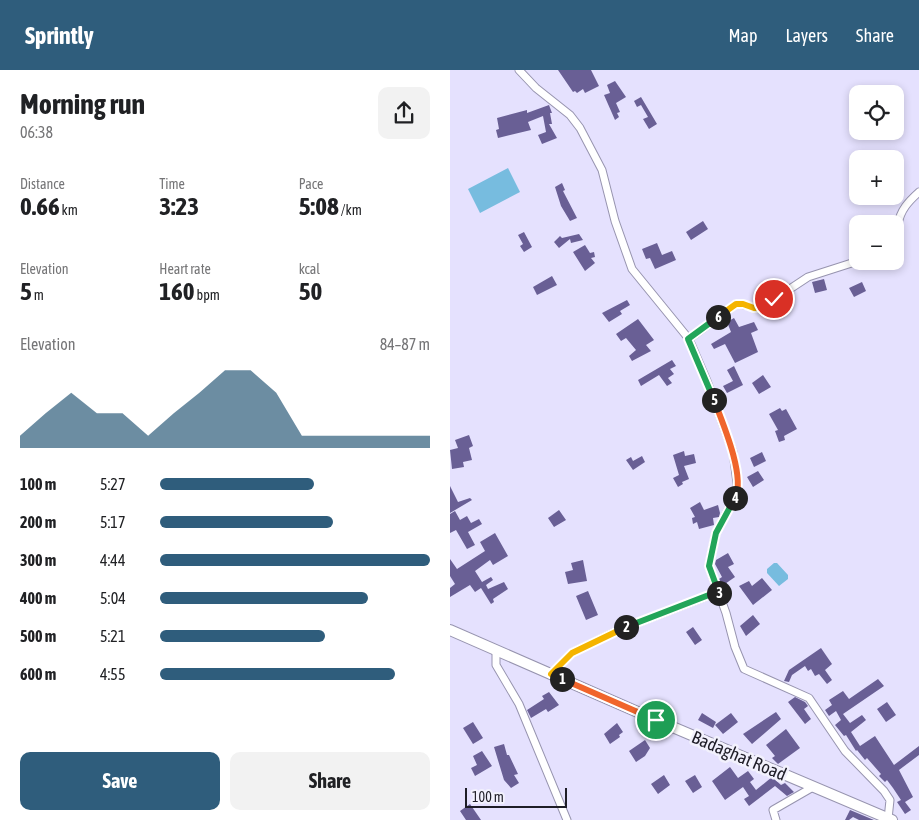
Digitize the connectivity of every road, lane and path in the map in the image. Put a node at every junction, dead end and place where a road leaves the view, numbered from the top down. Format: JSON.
{"nodes":[{"id":1,"x":519,"y":70,"type":"edge"},
{"id":2,"x":919,"y":192,"type":"edge"},
{"id":3,"x":900,"y":215,"type":"edge"},
{"id":4,"x":849,"y":264,"type":"edge"},
{"id":5,"x":688,"y":339,"type":"junction"},
{"id":6,"x":720,"y":595,"type":"junction"},
{"id":7,"x":450,"y":630,"type":"edge"},
{"id":8,"x":496,"y":650,"type":"junction"},
{"id":9,"x":551,"y":674,"type":"junction"},
{"id":10,"x":813,"y":787,"type":"junction"},
{"id":11,"x":890,"y":819,"type":"edge"},
{"id":12,"x":567,"y":820,"type":"edge"},
{"id":13,"x":776,"y":820,"type":"edge"}],
"edges":[{"from":1,"to":5,"type":"street"},
{"from":2,"to":3,"type":"street"},
{"from":4,"to":5,"type":"street"},
{"from":5,"to":6,"type":"street"},
{"from":6,"to":9,"type":"street"},
{"from":6,"to":11,"type":"street"},
{"from":7,"to":8,"type":"main road","name":"Badaghat Road"},
{"from":8,"to":9,"type":"main road","name":"Badaghat Road"},
{"from":8,"to":12,"type":"street"},
{"from":9,"to":10,"type":"main road","name":"Badaghat Road"},
{"from":10,"to":11,"type":"main road","name":"Badaghat Road"},
{"from":10,"to":13,"type":"street"}]}
